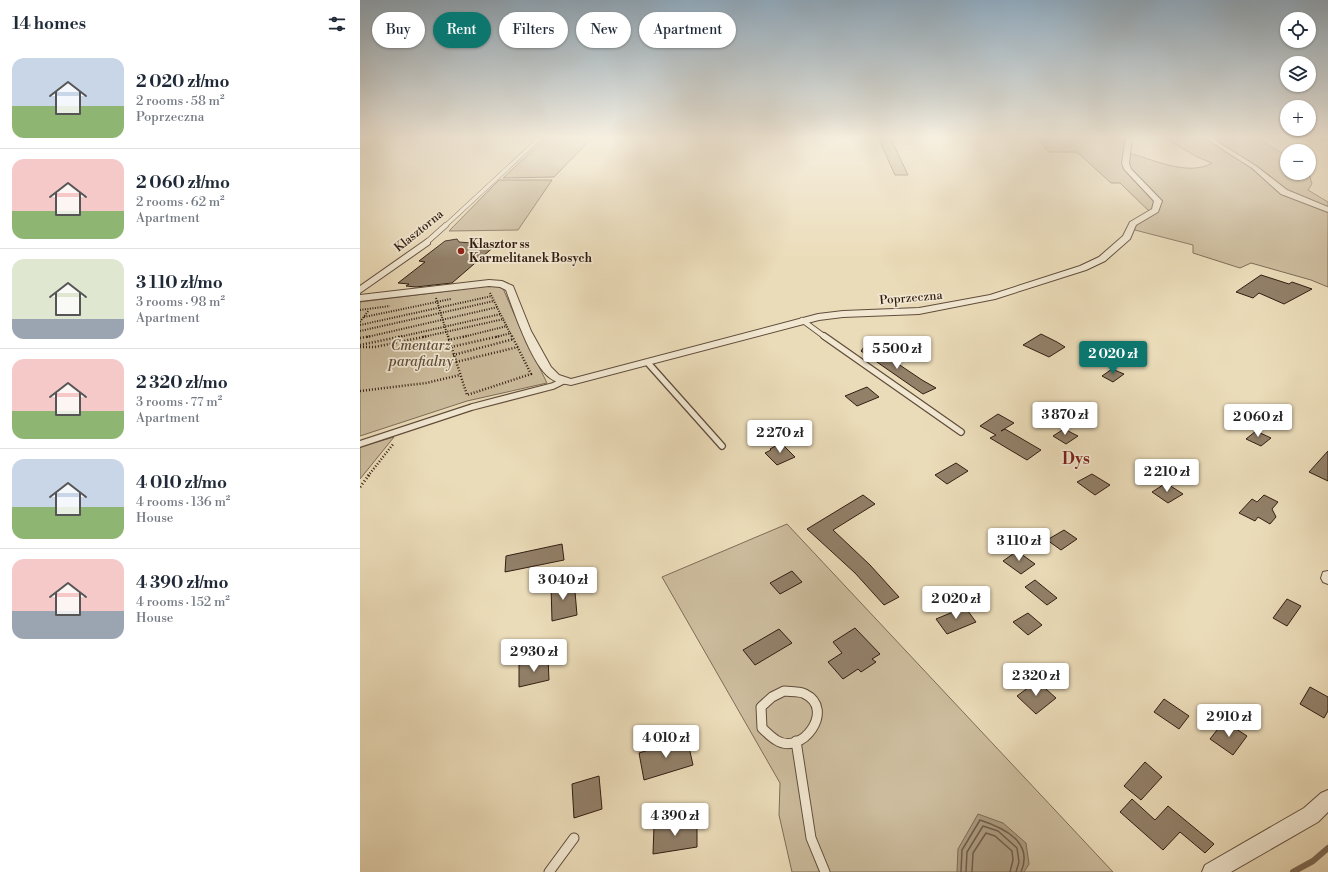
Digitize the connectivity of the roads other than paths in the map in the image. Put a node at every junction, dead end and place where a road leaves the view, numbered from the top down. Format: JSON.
{"nodes":[{"id":1,"x":497,"y":178,"type":"edge"},
{"id":2,"x":1136,"y":178,"type":"edge"},
{"id":3,"x":1267,"y":178,"type":"edge"},
{"id":4,"x":1328,"y":210,"type":"edge"},
{"id":5,"x":427,"y":242,"type":"joint"},
{"id":6,"x":360,"y":290,"type":"edge"},
{"id":7,"x":360,"y":298,"type":"edge"},
{"id":8,"x":802,"y":320,"type":"junction"},
{"id":9,"x":648,"y":363,"type":"junction"},
{"id":10,"x":563,"y":381,"type":"junction"},
{"id":11,"x":961,"y":432,"type":"dead end"},
{"id":12,"x":360,"y":444,"type":"edge"},
{"id":13,"x":722,"y":446,"type":"dead end"},
{"id":14,"x":796,"y":741,"type":"junction"},
{"id":15,"x":1328,"y":799,"type":"edge"},
{"id":16,"x":574,"y":838,"type":"dead end"},
{"id":17,"x":549,"y":872,"type":"edge"},
{"id":18,"x":825,"y":872,"type":"edge"},
{"id":19,"x":1212,"y":872,"type":"edge"}],
"edges":[{"from":1,"to":5,"type":"lane","name":"Klasztorna"},
{"from":2,"to":8,"type":"street","name":"Poprzeczna"},
{"from":3,"to":4,"type":"street"},
{"from":5,"to":6,"type":"street","name":"Klasztorna"},
{"from":7,"to":10,"type":"street"},
{"from":8,"to":9,"type":"street","name":"Poprzeczna"},
{"from":8,"to":11,"type":"lane"},
{"from":9,"to":10,"type":"street","name":"Poprzeczna"},
{"from":9,"to":13,"type":"lane"},
{"from":10,"to":12,"type":"lane"},
{"from":14,"to":14,"type":"lane"},
{"from":14,"to":18,"type":"lane"},
{"from":15,"to":19,"type":"street"},
{"from":16,"to":17,"type":"lane"}]}
